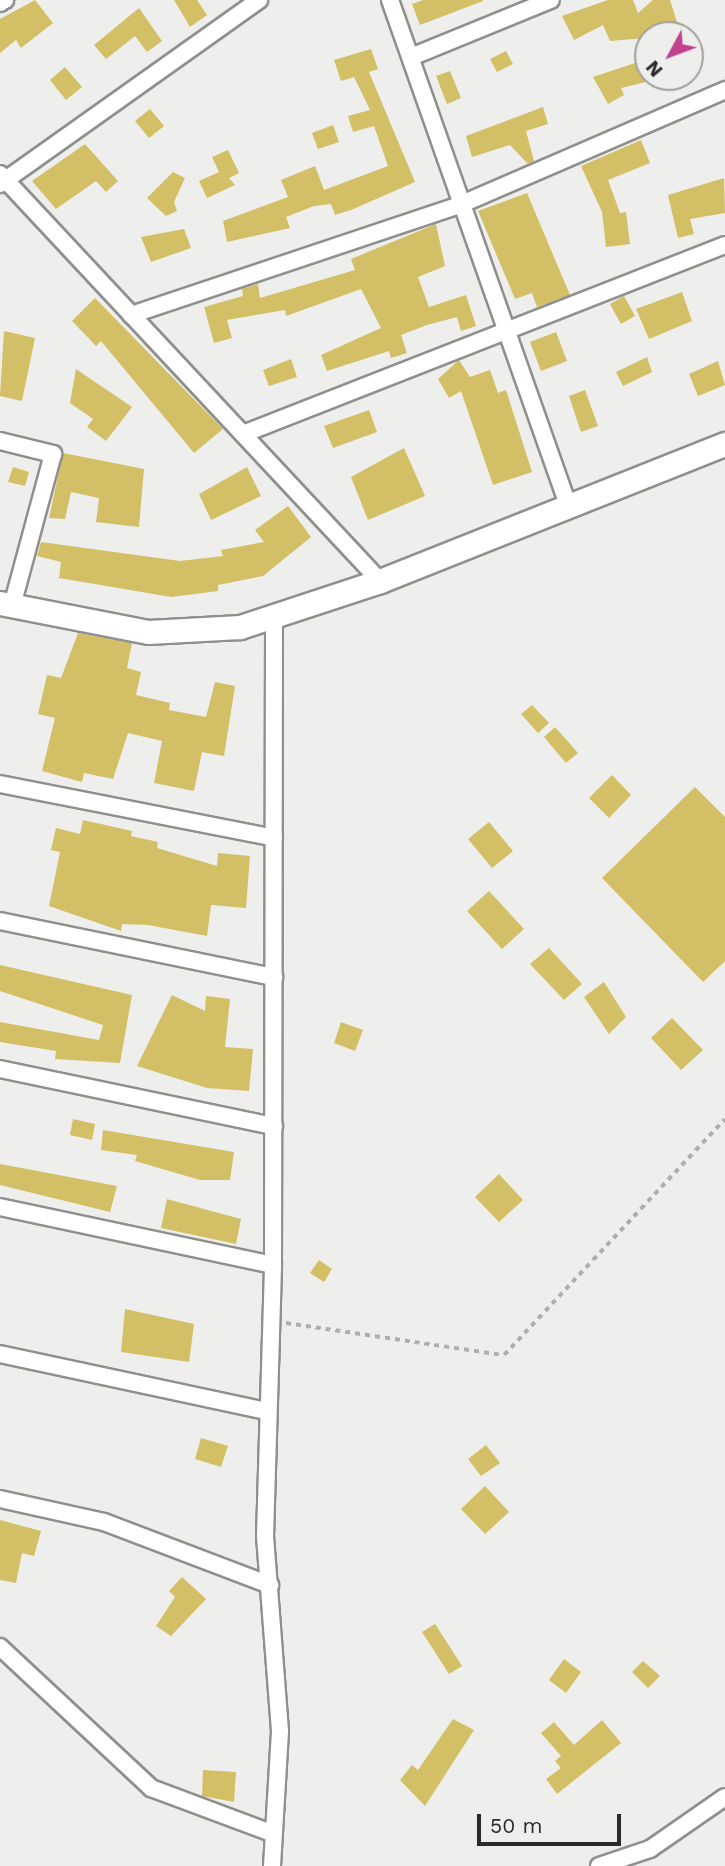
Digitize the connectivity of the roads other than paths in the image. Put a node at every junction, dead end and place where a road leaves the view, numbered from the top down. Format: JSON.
{"nodes":[{"id":1,"x":5,"y":0,"type":"edge"},
{"id":2,"x":259,"y":0,"type":"edge"},
{"id":3,"x":390,"y":0,"type":"edge"},
{"id":4,"x":551,"y":0,"type":"edge"},
{"id":5,"x":0,"y":3,"type":"edge"},
{"id":6,"x":411,"y":57,"type":"junction"},
{"id":7,"x":725,"y":90,"type":"edge"},
{"id":8,"x":2,"y":179,"type":"edge"},
{"id":9,"x":462,"y":204,"type":"junction"},
{"id":10,"x":725,"y":245,"type":"edge"},
{"id":11,"x":131,"y":315,"type":"junction"},
{"id":12,"x":508,"y":334,"type":"junction"},
{"id":13,"x":243,"y":434,"type":"junction"},
{"id":14,"x":0,"y":441,"type":"edge"},
{"id":15,"x":725,"y":444,"type":"edge"},
{"id":16,"x":568,"y":505,"type":"junction"},
{"id":17,"x":380,"y":581,"type":"junction"},
{"id":18,"x":6,"y":605,"type":"edge"},
{"id":19,"x":274,"y":616,"type":"junction"},
{"id":20,"x":0,"y":784,"type":"edge"},
{"id":21,"x":274,"y":838,"type":"junction"},
{"id":22,"x":0,"y":920,"type":"edge"},
{"id":23,"x":274,"y":977,"type":"junction"},
{"id":24,"x":0,"y":1069,"type":"edge"},
{"id":25,"x":274,"y":1126,"type":"junction"},
{"id":26,"x":0,"y":1207,"type":"edge"},
{"id":27,"x":273,"y":1265,"type":"junction"},
{"id":28,"x":0,"y":1354,"type":"edge"},
{"id":29,"x":265,"y":1411,"type":"junction"},
{"id":30,"x":0,"y":1499,"type":"edge"},
{"id":31,"x":270,"y":1585,"type":"junction"},
{"id":32,"x":0,"y":1647,"type":"edge"},
{"id":33,"x":725,"y":1797,"type":"edge"},
{"id":34,"x":274,"y":1834,"type":"junction"},
{"id":35,"x":272,"y":1866,"type":"edge"},
{"id":36,"x":599,"y":1866,"type":"edge"}],
"edges":[{"from":1,"to":5,"type":"street"},
{"from":2,"to":8,"type":"street"},
{"from":3,"to":6,"type":"street"},
{"from":4,"to":6,"type":"street"},
{"from":6,"to":9,"type":"street"},
{"from":7,"to":9,"type":"street"},
{"from":8,"to":11,"type":"street"},
{"from":9,"to":11,"type":"street"},
{"from":9,"to":12,"type":"street"},
{"from":10,"to":12,"type":"street"},
{"from":11,"to":13,"type":"street"},
{"from":12,"to":13,"type":"street"},
{"from":12,"to":16,"type":"street"},
{"from":13,"to":17,"type":"street"},
{"from":14,"to":18,"type":"street"},
{"from":15,"to":16,"type":"main road"},
{"from":16,"to":17,"type":"main road"},
{"from":17,"to":19,"type":"main road"},
{"from":18,"to":19,"type":"main road"},
{"from":19,"to":21,"type":"street"},
{"from":20,"to":21,"type":"street"},
{"from":21,"to":23,"type":"street"},
{"from":22,"to":23,"type":"street"},
{"from":23,"to":25,"type":"street"},
{"from":24,"to":25,"type":"street"},
{"from":25,"to":27,"type":"street"},
{"from":26,"to":27,"type":"street"},
{"from":27,"to":29,"type":"street"},
{"from":28,"to":29,"type":"street"},
{"from":29,"to":31,"type":"street"},
{"from":30,"to":31,"type":"street"},
{"from":31,"to":34,"type":"street"},
{"from":32,"to":34,"type":"street"},
{"from":33,"to":36,"type":"street"},
{"from":34,"to":35,"type":"street"}]}
